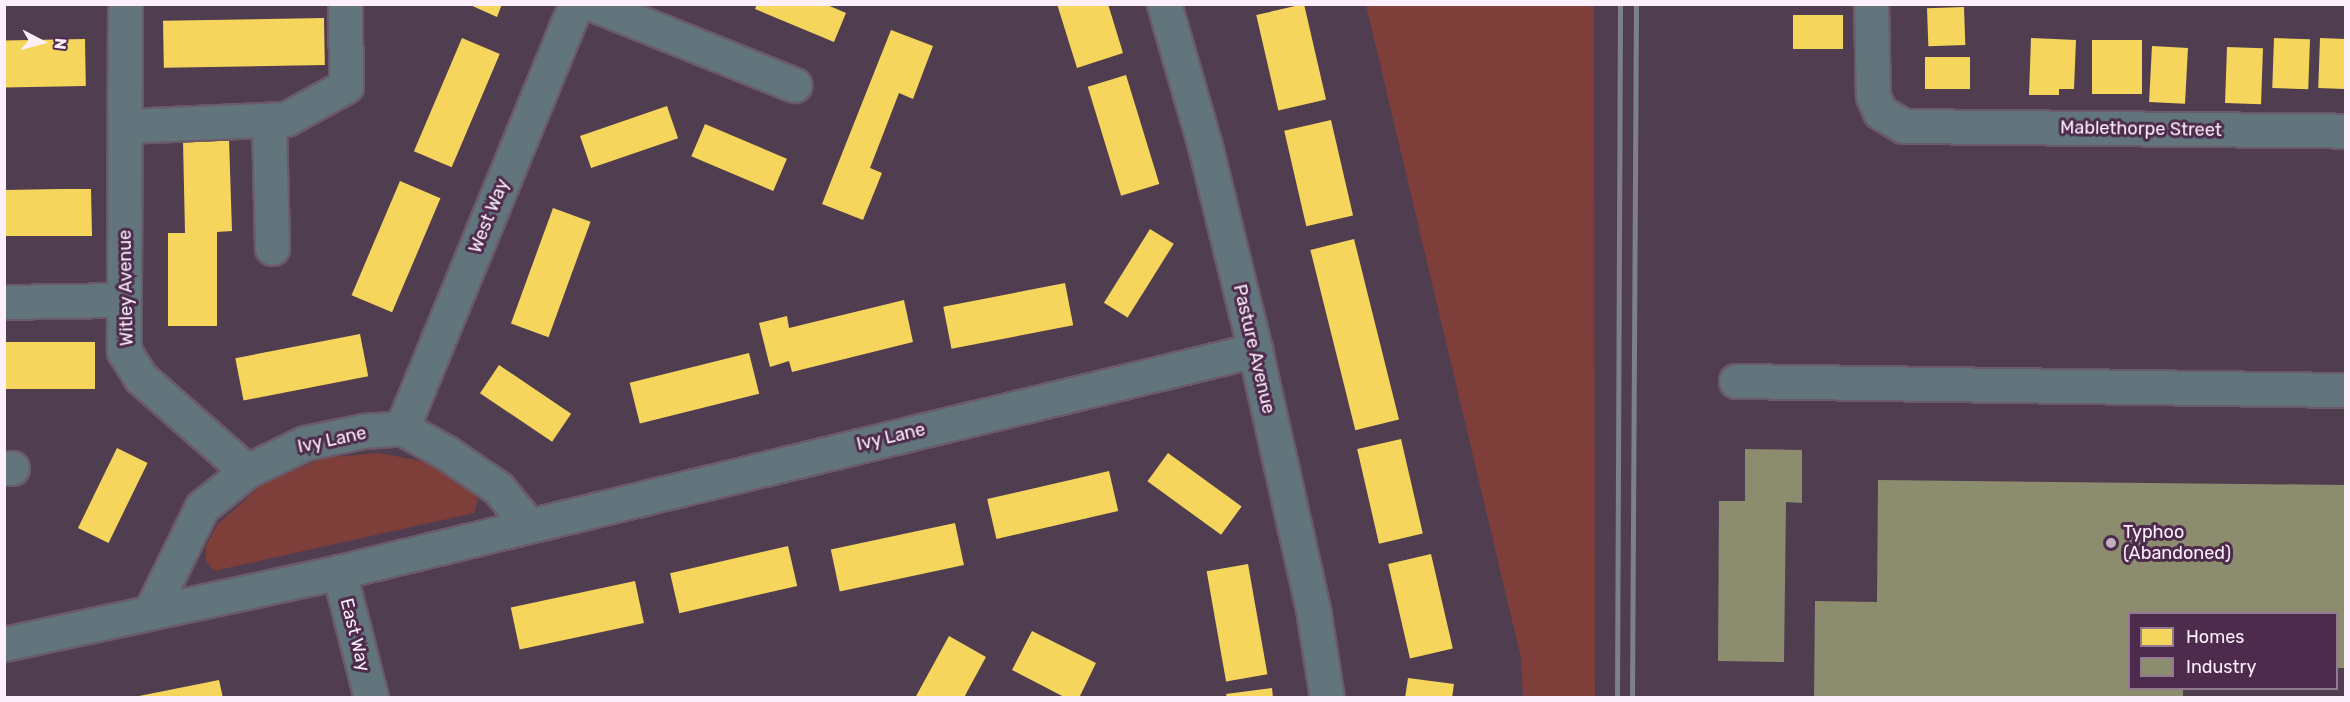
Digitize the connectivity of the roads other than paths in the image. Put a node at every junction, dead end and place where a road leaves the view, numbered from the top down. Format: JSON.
{"nodes":[{"id":1,"x":125,"y":4,"type":"edge"},
{"id":2,"x":345,"y":4,"type":"edge"},
{"id":3,"x":576,"y":4,"type":"edge"},
{"id":4,"x":593,"y":4,"type":"edge"},
{"id":5,"x":1164,"y":4,"type":"edge"},
{"id":6,"x":1871,"y":4,"type":"edge"},
{"id":7,"x":794,"y":85,"type":"dead end"},
{"id":8,"x":269,"y":123,"type":"junction"},
{"id":9,"x":126,"y":126,"type":"junction"},
{"id":10,"x":2346,"y":131,"type":"edge"},
{"id":11,"x":272,"y":248,"type":"dead end"},
{"id":12,"x":123,"y":300,"type":"junction"},
{"id":13,"x":4,"y":302,"type":"edge"},
{"id":14,"x":1255,"y":350,"type":"junction"},
{"id":15,"x":1736,"y":381,"type":"dead end"},
{"id":16,"x":2346,"y":390,"type":"edge"},
{"id":17,"x":402,"y":428,"type":"junction"},
{"id":18,"x":247,"y":471,"type":"junction"},
{"id":19,"x":527,"y":523,"type":"junction"},
{"id":20,"x":339,"y":572,"type":"junction"},
{"id":21,"x":152,"y":611,"type":"junction"},
{"id":22,"x":4,"y":644,"type":"edge"},
{"id":23,"x":371,"y":698,"type":"edge"},
{"id":24,"x":1327,"y":698,"type":"edge"}],
"edges":[{"from":1,"to":9,"type":"street","name":"Witley Avenue"},
{"from":2,"to":8,"type":"street"},
{"from":3,"to":17,"type":"street","name":"West Way"},
{"from":4,"to":7,"type":"street"},
{"from":5,"to":14,"type":"street","name":"Pasture Avenue"},
{"from":6,"to":10,"type":"street","name":"Mablethorpe Street"},
{"from":8,"to":9,"type":"street"},
{"from":8,"to":11,"type":"street"},
{"from":9,"to":12,"type":"street","name":"Witley Avenue"},
{"from":12,"to":13,"type":"street"},
{"from":12,"to":18,"type":"street","name":"Witley Avenue"},
{"from":14,"to":19,"type":"street","name":"Ivy Lane"},
{"from":14,"to":24,"type":"street","name":"Pasture Avenue"},
{"from":15,"to":16,"type":"street"},
{"from":17,"to":18,"type":"street","name":"Ivy Lane"},
{"from":17,"to":19,"type":"street"},
{"from":18,"to":21,"type":"street","name":"Ivy Lane"},
{"from":19,"to":20,"type":"street","name":"Ivy Lane"},
{"from":20,"to":21,"type":"street","name":"Ivy Lane"},
{"from":20,"to":23,"type":"street","name":"East Way"},
{"from":21,"to":22,"type":"street","name":"Ivy Lane"}]}
